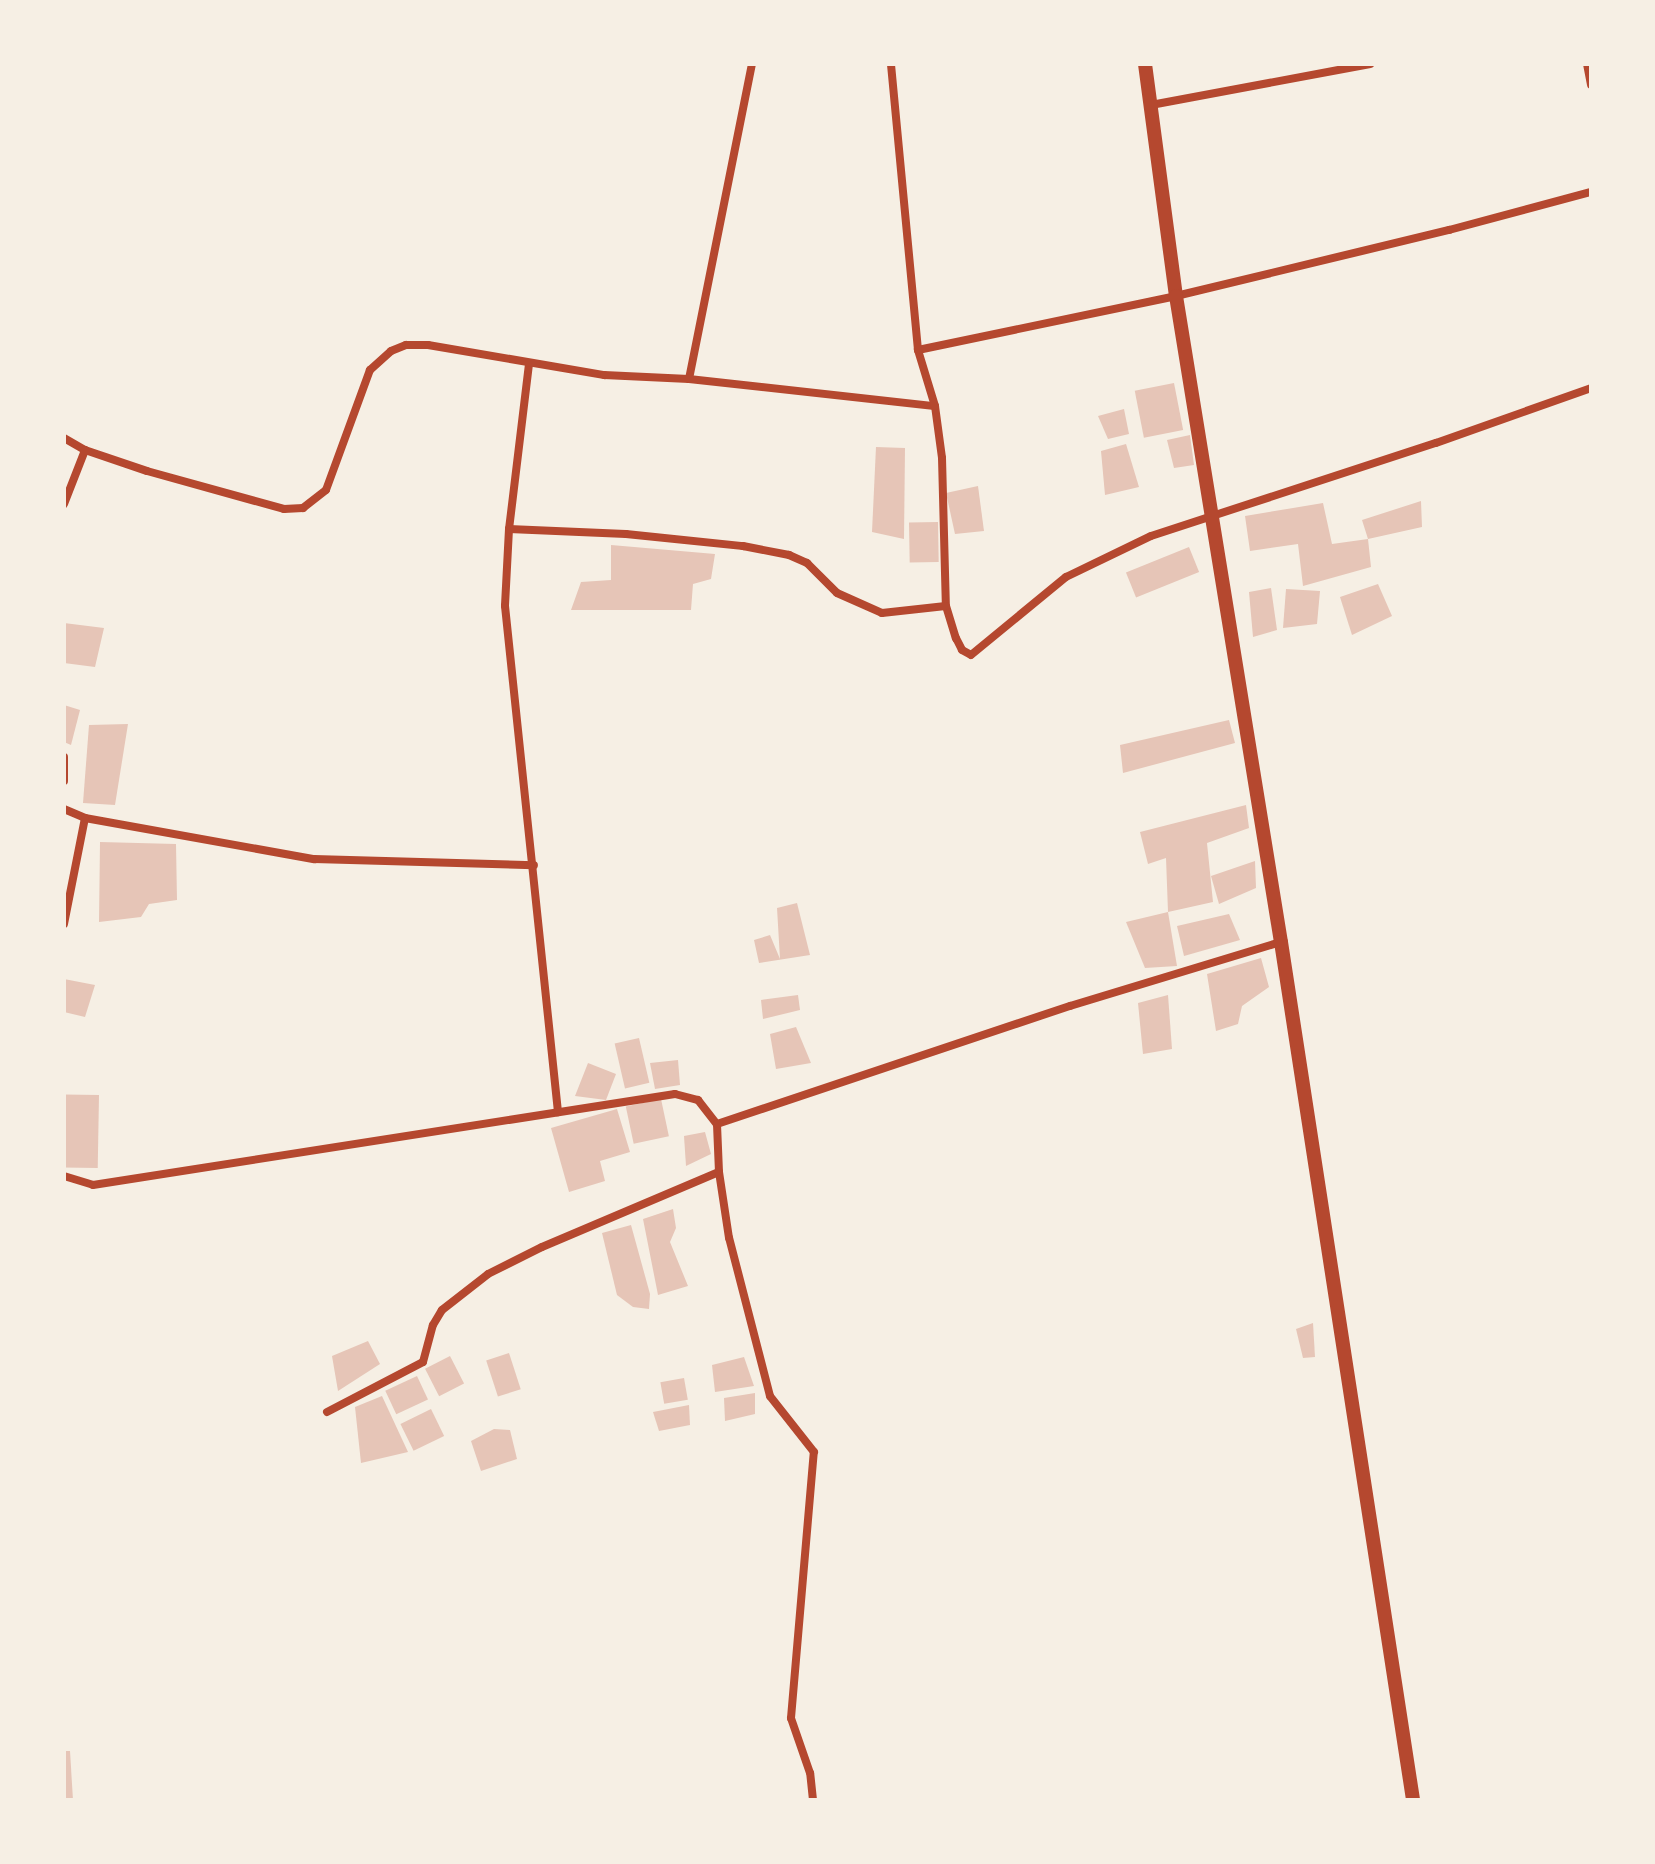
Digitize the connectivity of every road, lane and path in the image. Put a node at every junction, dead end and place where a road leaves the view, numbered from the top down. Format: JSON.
{"nodes":[{"id":1,"x":752,"y":64,"type":"edge"},
{"id":2,"x":891,"y":64,"type":"edge"},
{"id":3,"x":1145,"y":64,"type":"edge"},
{"id":4,"x":1370,"y":64,"type":"edge"},
{"id":5,"x":1587,"y":64,"type":"edge"},
{"id":6,"x":1591,"y":85,"type":"edge"},
{"id":7,"x":1151,"y":105,"type":"junction"},
{"id":8,"x":1591,"y":192,"type":"edge"},
{"id":9,"x":1176,"y":296,"type":"junction"},
{"id":10,"x":918,"y":350,"type":"junction"},
{"id":11,"x":529,"y":364,"type":"junction"},
{"id":12,"x":689,"y":379,"type":"junction"},
{"id":13,"x":1591,"y":388,"type":"edge"},
{"id":14,"x":935,"y":406,"type":"junction"},
{"id":15,"x":64,"y":438,"type":"edge"},
{"id":16,"x":85,"y":450,"type":"junction"},
{"id":17,"x":64,"y":504,"type":"edge"},
{"id":18,"x":1211,"y":516,"type":"junction"},
{"id":19,"x":509,"y":529,"type":"junction"},
{"id":20,"x":946,"y":606,"type":"junction"},
{"id":21,"x":64,"y":757,"type":"edge"},
{"id":22,"x":64,"y":781,"type":"edge"},
{"id":23,"x":64,"y":809,"type":"edge"},
{"id":24,"x":85,"y":818,"type":"junction"},
{"id":25,"x":534,"y":865,"type":"junction"},
{"id":26,"x":64,"y":924,"type":"edge"},
{"id":27,"x":1281,"y":942,"type":"junction"},
{"id":28,"x":558,"y":1112,"type":"junction"},
{"id":29,"x":717,"y":1124,"type":"junction"},
{"id":30,"x":719,"y":1172,"type":"junction"},
{"id":31,"x":64,"y":1176,"type":"edge"},
{"id":32,"x":327,"y":1412,"type":"dead end"},
{"id":33,"x":813,"y":1800,"type":"edge"},
{"id":34,"x":1413,"y":1800,"type":"edge"}],
"edges":[{"from":1,"to":12,"type":"street"},
{"from":2,"to":10,"type":"street"},
{"from":3,"to":7,"type":"street"},
{"from":4,"to":7,"type":"street"},
{"from":5,"to":6,"type":"street"},
{"from":7,"to":9,"type":"street"},
{"from":8,"to":9,"type":"street"},
{"from":9,"to":10,"type":"street"},
{"from":9,"to":18,"type":"street"},
{"from":10,"to":14,"type":"street"},
{"from":11,"to":12,"type":"street"},
{"from":11,"to":16,"type":"street"},
{"from":11,"to":19,"type":"street"},
{"from":12,"to":14,"type":"street"},
{"from":13,"to":18,"type":"street"},
{"from":14,"to":20,"type":"street"},
{"from":15,"to":16,"type":"street"},
{"from":16,"to":17,"type":"street"},
{"from":18,"to":20,"type":"street"},
{"from":18,"to":27,"type":"street"},
{"from":19,"to":20,"type":"street"},
{"from":19,"to":25,"type":"street"},
{"from":21,"to":22,"type":"street"},
{"from":23,"to":24,"type":"street"},
{"from":24,"to":25,"type":"street"},
{"from":24,"to":26,"type":"street"},
{"from":25,"to":28,"type":"street"},
{"from":27,"to":29,"type":"street"},
{"from":27,"to":34,"type":"street"},
{"from":28,"to":29,"type":"street"},
{"from":28,"to":31,"type":"street"},
{"from":29,"to":30,"type":"street"},
{"from":30,"to":32,"type":"street"},
{"from":30,"to":33,"type":"street"}]}
